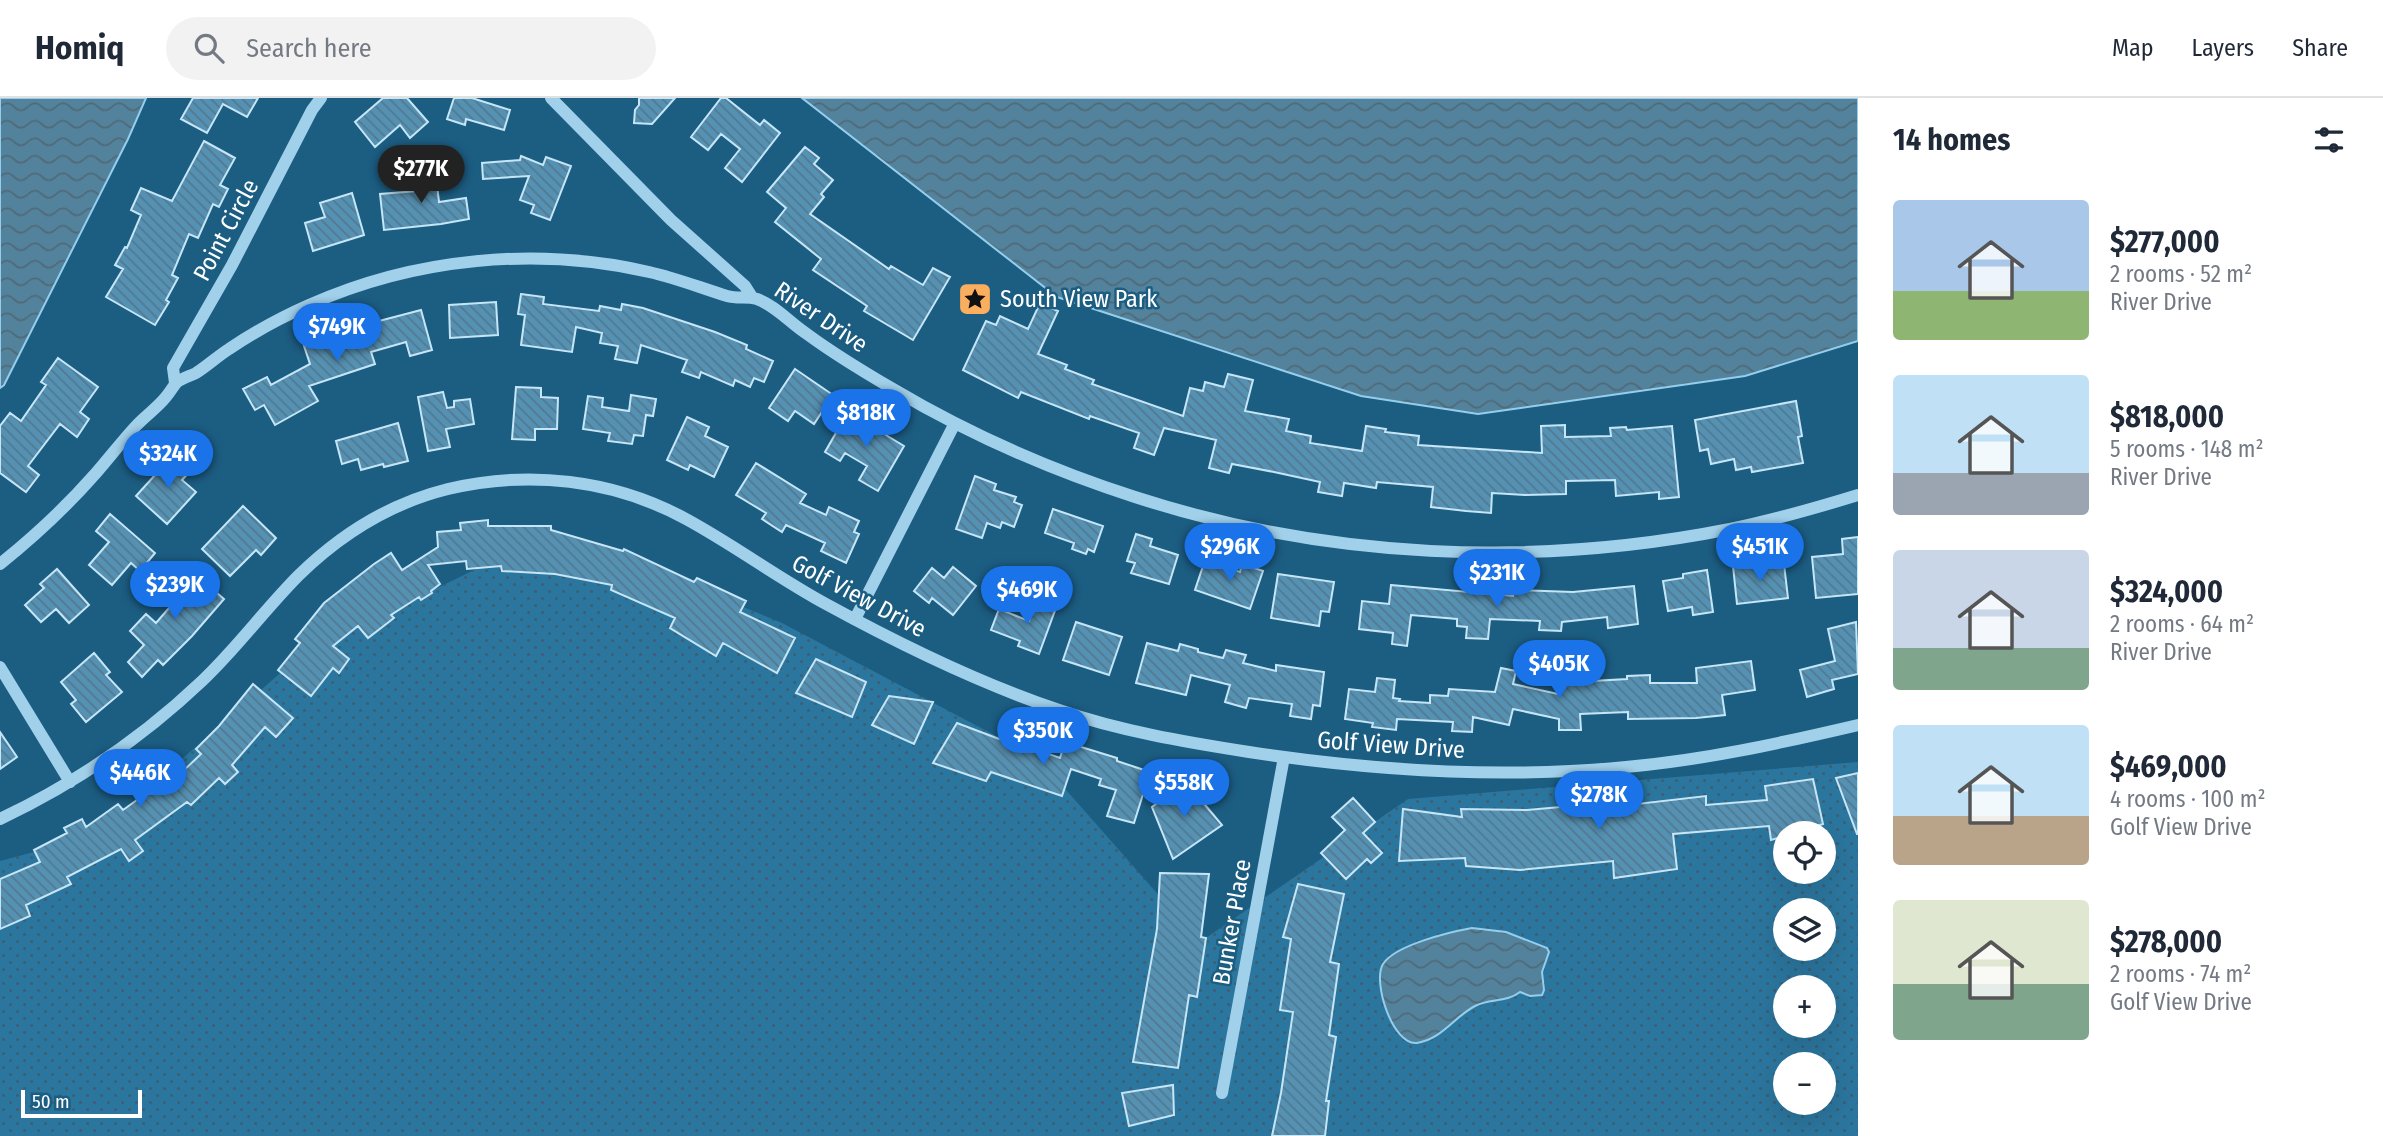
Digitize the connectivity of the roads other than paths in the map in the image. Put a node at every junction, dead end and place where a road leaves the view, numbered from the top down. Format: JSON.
{"nodes":[{"id":1,"x":321,"y":98,"type":"edge"},
{"id":2,"x":551,"y":98,"type":"edge"},
{"id":3,"x":752,"y":297,"type":"junction"},
{"id":4,"x":175,"y":383,"type":"junction"},
{"id":5,"x":955,"y":423,"type":"junction"},
{"id":6,"x":1858,"y":495,"type":"edge"},
{"id":7,"x":0,"y":564,"type":"edge"},
{"id":8,"x":855,"y":619,"type":"junction"},
{"id":9,"x":0,"y":667,"type":"edge"},
{"id":10,"x":1858,"y":725,"type":"edge"},
{"id":11,"x":1283,"y":757,"type":"junction"},
{"id":12,"x":70,"y":782,"type":"junction"},
{"id":13,"x":0,"y":819,"type":"edge"},
{"id":14,"x":1222,"y":1093,"type":"dead end"}],
"edges":[{"from":1,"to":4,"type":"street","name":"Point Circle"},
{"from":2,"to":3,"type":"street"},
{"from":3,"to":4,"type":"street","name":"River Drive"},
{"from":3,"to":5,"type":"street","name":"River Drive"},
{"from":4,"to":7,"type":"street","name":"River Drive"},
{"from":5,"to":6,"type":"street","name":"River Drive"},
{"from":5,"to":8,"type":"street"},
{"from":8,"to":11,"type":"street","name":"Golf View Drive"},
{"from":8,"to":12,"type":"street","name":"Golf View Drive"},
{"from":9,"to":12,"type":"street"},
{"from":10,"to":11,"type":"street","name":"Golf View Drive"},
{"from":11,"to":14,"type":"street","name":"Bunker Place"},
{"from":12,"to":13,"type":"street","name":"Golf View Drive"}]}
